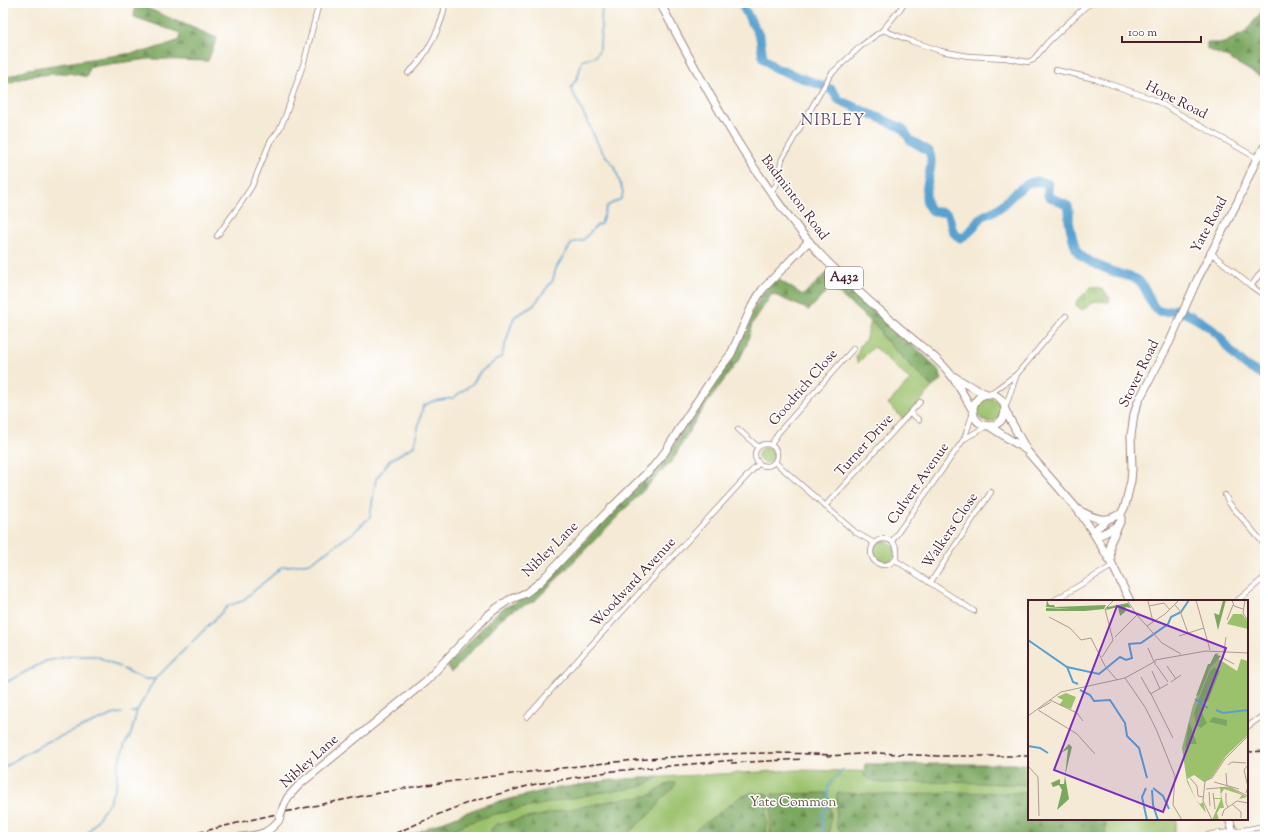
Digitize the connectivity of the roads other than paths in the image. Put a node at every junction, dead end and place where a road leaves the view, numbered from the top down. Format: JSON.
{"nodes":[{"id":1,"x":319,"y":3,"type":"edge"},
{"id":2,"x":445,"y":3,"type":"edge"},
{"id":3,"x":660,"y":3,"type":"edge"},
{"id":4,"x":905,"y":3,"type":"edge"},
{"id":5,"x":1092,"y":3,"type":"edge"},
{"id":6,"x":883,"y":30,"type":"junction"},
{"id":7,"x":1056,"y":70,"type":"dead end"},
{"id":8,"x":408,"y":73,"type":"dead end"},
{"id":9,"x":1265,"y":146,"type":"edge"},
{"id":10,"x":1257,"y":158,"type":"junction"},
{"id":11,"x":770,"y":191,"type":"junction"},
{"id":12,"x":217,"y":236,"type":"dead end"},
{"id":13,"x":809,"y":241,"type":"junction"},
{"id":14,"x":1210,"y":252,"type":"junction"},
{"id":15,"x":1265,"y":267,"type":"edge"},
{"id":16,"x":1251,"y":286,"type":"junction"},
{"id":17,"x":1265,"y":296,"type":"edge"},
{"id":18,"x":1066,"y":316,"type":"dead end"},
{"id":19,"x":1181,"y":317,"type":"joint"},
{"id":20,"x":854,"y":348,"type":"dead end"},
{"id":21,"x":951,"y":374,"type":"junction"},
{"id":22,"x":1017,"y":374,"type":"junction"},
{"id":23,"x":988,"y":394,"type":"junction"},
{"id":24,"x":920,"y":402,"type":"dead end"},
{"id":25,"x":1005,"y":409,"type":"junction"},
{"id":26,"x":973,"y":412,"type":"junction"},
{"id":27,"x":910,"y":413,"type":"junction"},
{"id":28,"x":919,"y":420,"type":"dead end"},
{"id":29,"x":988,"y":426,"type":"junction"},
{"id":30,"x":738,"y":429,"type":"dead end"},
{"id":31,"x":964,"y":439,"type":"junction"},
{"id":32,"x":771,"y":444,"type":"junction"},
{"id":33,"x":758,"y":447,"type":"junction"},
{"id":34,"x":1027,"y":451,"type":"junction"},
{"id":35,"x":775,"y":462,"type":"junction"},
{"id":36,"x":759,"y":464,"type":"junction"},
{"id":37,"x":991,"y":492,"type":"dead end"},
{"id":38,"x":1225,"y":495,"type":"dead end"},
{"id":39,"x":825,"y":506,"type":"junction"},
{"id":40,"x":1078,"y":510,"type":"junction"},
{"id":41,"x":1121,"y":514,"type":"junction"},
{"id":42,"x":1108,"y":519,"type":"junction"},
{"id":43,"x":1118,"y":525,"type":"junction"},
{"id":44,"x":1095,"y":535,"type":"junction"},
{"id":45,"x":892,"y":541,"type":"junction"},
{"id":46,"x":874,"y":543,"type":"junction"},
{"id":47,"x":1265,"y":545,"type":"edge"},
{"id":48,"x":895,"y":560,"type":"junction"},
{"id":49,"x":1112,"y":565,"type":"junction"},
{"id":50,"x":1265,"y":577,"type":"edge"},
{"id":51,"x":930,"y":583,"type":"junction"},
{"id":52,"x":1055,"y":600,"type":"edge"},
{"id":53,"x":1130,"y":600,"type":"edge"},
{"id":54,"x":1238,"y":600,"type":"edge"},
{"id":55,"x":974,"y":611,"type":"dead end"},
{"id":56,"x":1265,"y":714,"type":"edge"},
{"id":57,"x":527,"y":718,"type":"dead end"},
{"id":58,"x":1248,"y":726,"type":"edge"},
{"id":59,"x":1229,"y":820,"type":"edge"},
{"id":60,"x":1265,"y":826,"type":"edge"},
{"id":61,"x":1234,"y":835,"type":"edge"},
{"id":62,"x":241,"y":837,"type":"edge"},
{"id":63,"x":1204,"y":837,"type":"edge"}],
"edges":[{"from":1,"to":12,"type":"street"},
{"from":2,"to":8,"type":"street"},
{"from":3,"to":11,"type":"main road","name":"Badminton Road","number":"A432"},
{"from":4,"to":6,"type":"street"},
{"from":5,"to":6,"type":"street"},
{"from":6,"to":11,"type":"street"},
{"from":7,"to":10,"type":"street","name":"Hope Road"},
{"from":9,"to":10,"type":"main road","name":"Yate Road"},
{"from":10,"to":14,"type":"main road","name":"Yate Road"},
{"from":11,"to":13,"type":"main road","name":"Badminton Road","number":"A432"},
{"from":13,"to":21,"type":"main road","name":"Badminton Road","number":"A432"},
{"from":13,"to":62,"type":"main road","name":"Nibley Lane","bridge":true},
{"from":14,"to":16,"type":"street"},
{"from":14,"to":19,"type":"main road","name":"Yate Road"},
{"from":15,"to":16,"type":"street"},
{"from":16,"to":17,"type":"street"},
{"from":18,"to":22,"type":"street"},
{"from":19,"to":41,"type":"main road","name":"Stover Road"},
{"from":20,"to":32,"type":"street","name":"Goodrich Close"},
{"from":21,"to":23,"type":"main road","name":"Badminton Road","number":"A432"},
{"from":21,"to":26,"type":"main road","name":"Badminton Road","number":"A432"},
{"from":22,"to":23,"type":"street"},
{"from":22,"to":25,"type":"street"},
{"from":23,"to":25,"type":"main road"},
{"from":23,"to":26,"type":"main road"},
{"from":24,"to":27,"type":"street","name":"Turner Drive"},
{"from":25,"to":29,"type":"main road"},
{"from":25,"to":34,"type":"main road"},
{"from":26,"to":29,"type":"main road"},
{"from":26,"to":31,"type":"street","name":"Culvert Avenue"},
{"from":27,"to":28,"type":"street"},
{"from":27,"to":39,"type":"street","name":"Turner Drive"},
{"from":29,"to":31,"type":"street","name":"Culvert Avenue"},
{"from":29,"to":34,"type":"main road"},
{"from":30,"to":33,"type":"street"},
{"from":31,"to":45,"type":"street","name":"Culvert Avenue"},
{"from":32,"to":33,"type":"street"},
{"from":32,"to":35,"type":"street"},
{"from":33,"to":36,"type":"street"},
{"from":34,"to":40,"type":"main road"},
{"from":35,"to":36,"type":"street"},
{"from":35,"to":39,"type":"street"},
{"from":36,"to":57,"type":"street","name":"Woodward Avenue"},
{"from":37,"to":51,"type":"street","name":"Walkers Close"},
{"from":38,"to":47,"type":"street"},
{"from":39,"to":46,"type":"street"},
{"from":40,"to":42,"type":"main road"},
{"from":40,"to":44,"type":"main road"},
{"from":41,"to":42,"type":"main road"},
{"from":41,"to":43,"type":"main road","name":"Stover Road"},
{"from":42,"to":44,"type":"main road"},
{"from":43,"to":44,"type":"main road"},
{"from":43,"to":49,"type":"main road","name":"Stover Road"},
{"from":44,"to":49,"type":"main road"},
{"from":45,"to":46,"type":"street"},
{"from":45,"to":48,"type":"street"},
{"from":46,"to":48,"type":"street"},
{"from":48,"to":51,"type":"street"},
{"from":49,"to":52,"type":"street"},
{"from":49,"to":53,"type":"main road"},
{"from":50,"to":54,"type":"street"},
{"from":51,"to":55,"type":"street"},
{"from":56,"to":58,"type":"street"},
{"from":59,"to":61,"type":"main road"},
{"from":60,"to":61,"type":"street"},
{"from":61,"to":63,"type":"street"}]}
